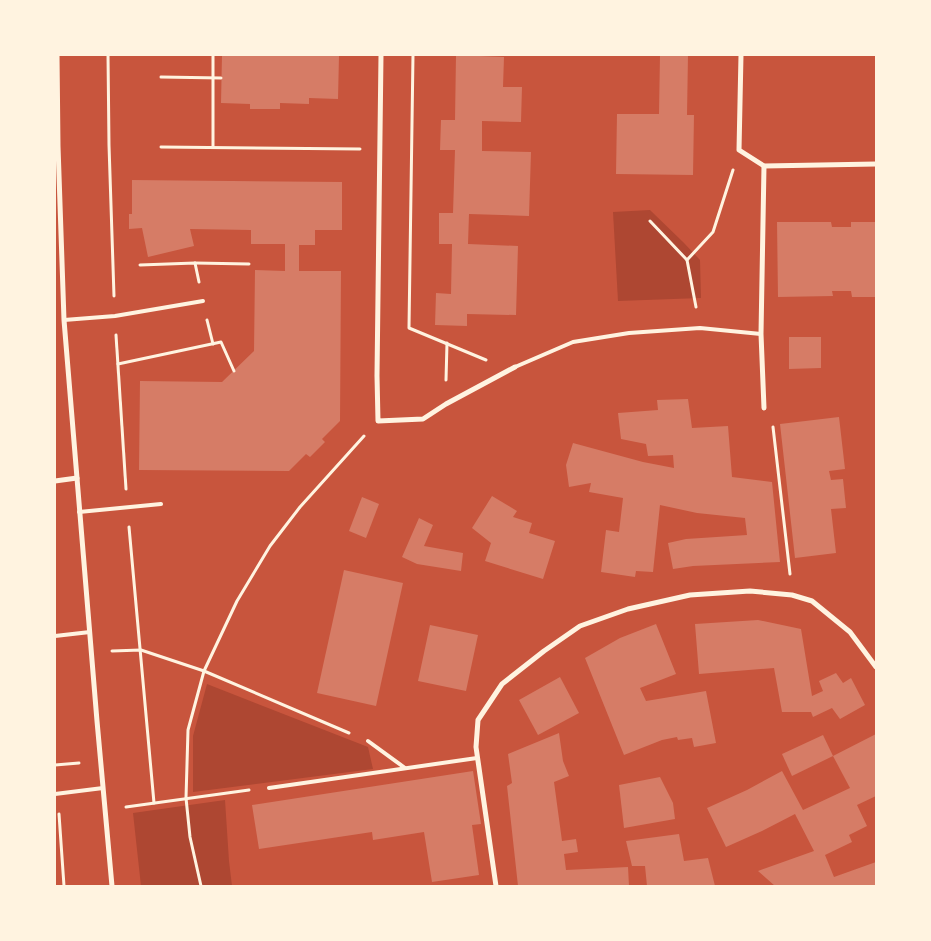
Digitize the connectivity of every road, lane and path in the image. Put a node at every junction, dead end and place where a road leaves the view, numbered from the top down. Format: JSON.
{"nodes":[{"id":1,"x":57,"y":55,"type":"edge"},
{"id":2,"x":108,"y":55,"type":"edge"},
{"id":3,"x":213,"y":55,"type":"edge"},
{"id":4,"x":381,"y":55,"type":"edge"},
{"id":5,"x":413,"y":55,"type":"edge"},
{"id":6,"x":741,"y":55,"type":"edge"},
{"id":7,"x":161,"y":77,"type":"dead end"},
{"id":8,"x":212,"y":78,"type":"junction"},
{"id":9,"x":221,"y":78,"type":"dead end"},
{"id":10,"x":161,"y":147,"type":"dead end"},
{"id":11,"x":212,"y":147,"type":"junction"},
{"id":12,"x":380,"y":150,"type":"junction"},
{"id":13,"x":739,"y":150,"type":"junction"},
{"id":14,"x":876,"y":164,"type":"edge"},
{"id":15,"x":764,"y":166,"type":"junction"},
{"id":16,"x":650,"y":221,"type":"dead end"},
{"id":17,"x":687,"y":260,"type":"junction"},
{"id":18,"x":195,"y":264,"type":"dead end"},
{"id":19,"x":249,"y":264,"type":"dead end"},
{"id":20,"x":203,"y":301,"type":"dead end"},
{"id":21,"x":114,"y":316,"type":"junction"},
{"id":22,"x":64,"y":320,"type":"junction"},
{"id":23,"x":700,"y":328,"type":"junction"},
{"id":24,"x":761,"y":334,"type":"junction"},
{"id":25,"x":447,"y":343,"type":"junction"},
{"id":26,"x":118,"y":364,"type":"junction"},
{"id":27,"x":512,"y":368,"type":"junction"},
{"id":28,"x":234,"y":371,"type":"dead end"},
{"id":29,"x":446,"y":404,"type":"junction"},
{"id":30,"x":764,"y":408,"type":"joint"},
{"id":31,"x":378,"y":421,"type":"junction"},
{"id":32,"x":77,"y":478,"type":"junction"},
{"id":33,"x":55,"y":481,"type":"edge"},
{"id":34,"x":161,"y":504,"type":"dead end"},
{"id":35,"x":128,"y":507,"type":"junction"},
{"id":36,"x":80,"y":512,"type":"junction"},
{"id":37,"x":792,"y":595,"type":"junction"},
{"id":38,"x":90,"y":632,"type":"junction"},
{"id":39,"x":55,"y":636,"type":"edge"},
{"id":40,"x":141,"y":650,"type":"junction"},
{"id":41,"x":91,"y":652,"type":"junction"},
{"id":42,"x":876,"y":667,"type":"edge"},
{"id":43,"x":204,"y":671,"type":"junction"},
{"id":44,"x":368,"y":741,"type":"joint"},
{"id":45,"x":477,"y":758,"type":"junction"},
{"id":46,"x":405,"y":768,"type":"junction"},
{"id":47,"x":102,"y":788,"type":"junction"},
{"id":48,"x":269,"y":788,"type":"joint"},
{"id":49,"x":56,"y":794,"type":"edge"},
{"id":50,"x":186,"y":798,"type":"junction"},
{"id":51,"x":154,"y":803,"type":"junction"},
{"id":52,"x":105,"y":810,"type":"junction"},
{"id":53,"x":64,"y":886,"type":"edge"},
{"id":54,"x":112,"y":886,"type":"edge"},
{"id":55,"x":201,"y":886,"type":"edge"},
{"id":56,"x":496,"y":886,"type":"edge"}],
"edges":[{"from":1,"to":22,"type":"street"},
{"from":2,"to":21,"type":"path"},
{"from":3,"to":8,"type":"path"},
{"from":4,"to":12,"type":"street"},
{"from":5,"to":25,"type":"path"},
{"from":6,"to":13,"type":"street"},
{"from":7,"to":8,"type":"path"},
{"from":8,"to":9,"type":"path"},
{"from":8,"to":11,"type":"path"},
{"from":10,"to":11,"type":"path"},
{"from":11,"to":12,"type":"path"},
{"from":12,"to":31,"type":"street"},
{"from":13,"to":15,"type":"street"},
{"from":13,"to":17,"type":"path"},
{"from":14,"to":15,"type":"street"},
{"from":15,"to":24,"type":"street"},
{"from":16,"to":17,"type":"path"},
{"from":17,"to":23,"type":"path"},
{"from":18,"to":19,"type":"path"},
{"from":20,"to":21,"type":"lane"},
{"from":21,"to":22,"type":"lane"},
{"from":21,"to":26,"type":"path"},
{"from":22,"to":32,"type":"street"},
{"from":23,"to":24,"type":"lane"},
{"from":23,"to":27,"type":"lane"},
{"from":24,"to":30,"type":"street"},
{"from":25,"to":27,"type":"path"},
{"from":25,"to":29,"type":"path"},
{"from":26,"to":28,"type":"path"},
{"from":26,"to":35,"type":"path"},
{"from":27,"to":29,"type":"street"},
{"from":29,"to":31,"type":"street"},
{"from":30,"to":37,"type":"path"},
{"from":31,"to":43,"type":"path"},
{"from":32,"to":33,"type":"street"},
{"from":32,"to":36,"type":"street"},
{"from":34,"to":35,"type":"lane"},
{"from":35,"to":36,"type":"lane"},
{"from":35,"to":40,"type":"path"},
{"from":36,"to":38,"type":"street"},
{"from":37,"to":42,"type":"street"},
{"from":37,"to":45,"type":"street"},
{"from":38,"to":39,"type":"lane"},
{"from":38,"to":41,"type":"street"},
{"from":40,"to":41,"type":"path"},
{"from":40,"to":43,"type":"path"},
{"from":40,"to":51,"type":"path"},
{"from":41,"to":47,"type":"street"},
{"from":43,"to":44,"type":"path"},
{"from":43,"to":50,"type":"path"},
{"from":44,"to":46,"type":"lane"},
{"from":45,"to":46,"type":"lane"},
{"from":45,"to":56,"type":"street"},
{"from":46,"to":48,"type":"lane"},
{"from":47,"to":49,"type":"lane"},
{"from":47,"to":52,"type":"street"},
{"from":48,"to":50,"type":"path"},
{"from":49,"to":53,"type":"path"},
{"from":50,"to":51,"type":"path"},
{"from":50,"to":55,"type":"path"},
{"from":51,"to":52,"type":"path"},
{"from":52,"to":54,"type":"street"}]}
